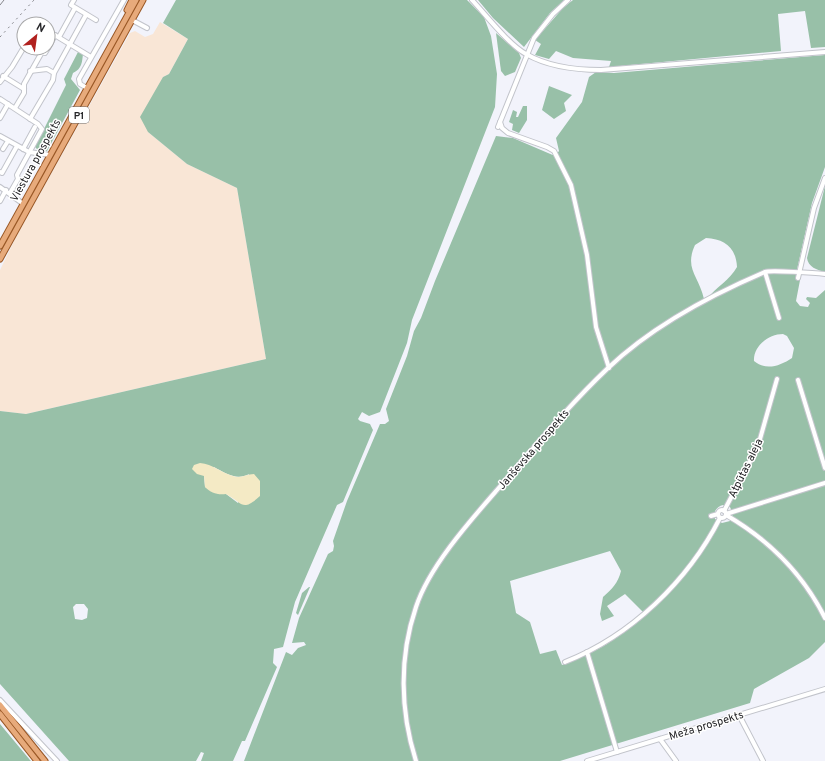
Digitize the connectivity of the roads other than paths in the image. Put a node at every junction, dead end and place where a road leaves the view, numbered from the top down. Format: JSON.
{"nodes":[{"id":1,"x":74,"y":0,"type":"edge"},
{"id":2,"x":124,"y":0,"type":"edge"},
{"id":3,"x":132,"y":0,"type":"edge"},
{"id":4,"x":136,"y":0,"type":"edge"},
{"id":5,"x":143,"y":0,"type":"edge"},
{"id":6,"x":472,"y":0,"type":"edge"},
{"id":7,"x":568,"y":0,"type":"edge"},
{"id":8,"x":76,"y":8,"type":"junction"},
{"id":9,"x":86,"y":15,"type":"junction"},
{"id":10,"x":96,"y":20,"type":"dead end"},
{"id":11,"x":132,"y":20,"type":"junction"},
{"id":12,"x":123,"y":24,"type":"junction"},
{"id":13,"x":147,"y":28,"type":"dead end"},
{"id":14,"x":57,"y":36,"type":"joint"},
{"id":15,"x":70,"y":44,"type":"junction"},
{"id":16,"x":825,"y":52,"type":"edge"},
{"id":17,"x":527,"y":55,"type":"junction"},
{"id":18,"x":19,"y":56,"type":"edge"},
{"id":19,"x":39,"y":56,"type":"edge"},
{"id":20,"x":91,"y":57,"type":"junction"},
{"id":21,"x":30,"y":71,"type":"junction"},
{"id":22,"x":54,"y":72,"type":"junction"},
{"id":23,"x":3,"y":76,"type":"junction"},
{"id":24,"x":0,"y":82,"type":"edge"},
{"id":25,"x":87,"y":88,"type":"junction"},
{"id":26,"x":24,"y":89,"type":"junction"},
{"id":27,"x":0,"y":99,"type":"edge"},
{"id":28,"x":8,"y":104,"type":"junction"},
{"id":29,"x":15,"y":108,"type":"junction"},
{"id":30,"x":0,"y":118,"type":"edge"},
{"id":31,"x":30,"y":119,"type":"junction"},
{"id":32,"x":500,"y":122,"type":"junction"},
{"id":33,"x":35,"y":127,"type":"dead end"},
{"id":34,"x":498,"y":127,"type":"dead end"},
{"id":35,"x":0,"y":136,"type":"edge"},
{"id":36,"x":8,"y":141,"type":"junction"},
{"id":37,"x":17,"y":146,"type":"junction"},
{"id":38,"x":3,"y":149,"type":"dead end"},
{"id":39,"x":23,"y":149,"type":"junction"},
{"id":40,"x":29,"y":152,"type":"junction"},
{"id":41,"x":50,"y":155,"type":"junction"},
{"id":42,"x":0,"y":172,"type":"edge"},
{"id":43,"x":825,"y":178,"type":"edge"},
{"id":44,"x":0,"y":187,"type":"edge"},
{"id":45,"x":6,"y":190,"type":"junction"},
{"id":46,"x":10,"y":193,"type":"junction"},
{"id":47,"x":0,"y":201,"type":"edge"},
{"id":48,"x":22,"y":203,"type":"junction"},
{"id":49,"x":16,"y":215,"type":"junction"},
{"id":50,"x":21,"y":218,"type":"junction"},
{"id":51,"x":0,"y":246,"type":"edge"},
{"id":52,"x":0,"y":259,"type":"edge"},
{"id":53,"x":765,"y":272,"type":"junction"},
{"id":54,"x":799,"y":273,"type":"junction"},
{"id":55,"x":825,"y":274,"type":"edge"},
{"id":56,"x":798,"y":278,"type":"dead end"},
{"id":57,"x":779,"y":318,"type":"dead end"},
{"id":58,"x":609,"y":368,"type":"junction"},
{"id":59,"x":777,"y":379,"type":"dead end"},
{"id":60,"x":798,"y":380,"type":"dead end"},
{"id":61,"x":825,"y":468,"type":"edge"},
{"id":62,"x":825,"y":483,"type":"edge"},
{"id":63,"x":715,"y":507,"type":"dead end"},
{"id":64,"x":722,"y":514,"type":"junction"},
{"id":65,"x":711,"y":516,"type":"dead end"},
{"id":66,"x":825,"y":618,"type":"edge"},
{"id":67,"x":587,"y":652,"type":"junction"},
{"id":68,"x":565,"y":662,"type":"dead end"},
{"id":69,"x":825,"y":690,"type":"edge"},
{"id":70,"x":0,"y":700,"type":"edge"},
{"id":71,"x":0,"y":705,"type":"edge"},
{"id":72,"x":0,"y":714,"type":"edge"},
{"id":73,"x":739,"y":715,"type":"junction"},
{"id":74,"x":660,"y":739,"type":"junction"},
{"id":75,"x":617,"y":752,"type":"junction"},
{"id":76,"x":37,"y":761,"type":"edge"},
{"id":77,"x":45,"y":761,"type":"edge"},
{"id":78,"x":57,"y":761,"type":"edge"},
{"id":79,"x":416,"y":761,"type":"edge"},
{"id":80,"x":587,"y":761,"type":"edge"},
{"id":81,"x":676,"y":761,"type":"edge"},
{"id":82,"x":763,"y":761,"type":"edge"}],
"edges":[{"from":1,"to":8,"type":"street"},
{"from":2,"to":20,"type":"street"},
{"from":3,"to":12,"type":"main road"},
{"from":4,"to":12,"type":"main road","name":"Viestura prospekts","number":"P1"},
{"from":5,"to":11,"type":"main road","name":"Viestura prospekts","number":"P1"},
{"from":6,"to":17,"type":"street"},
{"from":7,"to":17,"type":"street"},
{"from":8,"to":9,"type":"street"},
{"from":8,"to":14,"type":"street"},
{"from":9,"to":10,"type":"street"},
{"from":9,"to":15,"type":"street"},
{"from":11,"to":13,"type":"street"},
{"from":11,"to":50,"type":"main road","name":"Viestura prospekts","number":"P1"},
{"from":12,"to":25,"type":"main road","name":"Viestura prospekts","number":"P1"},
{"from":14,"to":15,"type":"street"},
{"from":15,"to":20,"type":"street"},
{"from":15,"to":22,"type":"street"},
{"from":16,"to":17,"type":"street"},
{"from":17,"to":32,"type":"street"},
{"from":18,"to":23,"type":"street"},
{"from":19,"to":21,"type":"street"},
{"from":20,"to":25,"type":"street"},
{"from":21,"to":22,"type":"street"},
{"from":21,"to":26,"type":"street"},
{"from":22,"to":31,"type":"street"},
{"from":23,"to":24,"type":"street"},
{"from":23,"to":26,"type":"street"},
{"from":25,"to":41,"type":"main road","name":"Viestura prospekts","number":"P1"},
{"from":26,"to":29,"type":"street"},
{"from":27,"to":28,"type":"street"},
{"from":28,"to":29,"type":"street"},
{"from":28,"to":30,"type":"street"},
{"from":29,"to":31,"type":"street"},
{"from":31,"to":40,"type":"street"},
{"from":32,"to":34,"type":"street"},
{"from":32,"to":58,"type":"street"},
{"from":33,"to":39,"type":"street"},
{"from":35,"to":36,"type":"street"},
{"from":36,"to":37,"type":"street"},
{"from":36,"to":38,"type":"street"},
{"from":37,"to":39,"type":"street"},
{"from":37,"to":42,"type":"street"},
{"from":39,"to":40,"type":"street"},
{"from":40,"to":41,"type":"street"},
{"from":40,"to":46,"type":"street"},
{"from":41,"to":48,"type":"main road","name":"Viestura prospekts","number":"P1"},
{"from":43,"to":54,"type":"street"},
{"from":44,"to":45,"type":"street"},
{"from":45,"to":46,"type":"street"},
{"from":45,"to":47,"type":"street"},
{"from":46,"to":48,"type":"street"},
{"from":48,"to":49,"type":"main road","name":"Viestura prospekts","number":"P1"},
{"from":49,"to":50,"type":"main road"},
{"from":49,"to":51,"type":"main road","name":"Viestura prospekts","number":"P1"},
{"from":50,"to":52,"type":"main road","name":"Viestura prospekts","number":"P1"},
{"from":53,"to":54,"type":"street","name":"Janševska prospekts"},
{"from":53,"to":57,"type":"street"},
{"from":53,"to":58,"type":"street","name":"Janševska prospekts"},
{"from":54,"to":55,"type":"street","name":"Janševska prospekts"},
{"from":54,"to":56,"type":"street"},
{"from":58,"to":79,"type":"street","name":"Janševska prospekts"},
{"from":59,"to":64,"type":"street","name":"Atpūtas aleja"},
{"from":60,"to":61,"type":"street"},
{"from":62,"to":64,"type":"street"},
{"from":63,"to":64,"type":"street"},
{"from":64,"to":65,"type":"street"},
{"from":64,"to":66,"type":"street"},
{"from":64,"to":67,"type":"street","name":"Atpūtas aleja"},
{"from":67,"to":68,"type":"street","name":"Atpūtas aleja"},
{"from":67,"to":75,"type":"street"},
{"from":69,"to":73,"type":"street","name":"Meža prospekts"},
{"from":70,"to":78,"type":"street"},
{"from":71,"to":77,"type":"main road"},
{"from":72,"to":76,"type":"main road"},
{"from":73,"to":74,"type":"street","name":"Meža prospekts"},
{"from":73,"to":82,"type":"street"},
{"from":74,"to":75,"type":"street","name":"Meža prospekts"},
{"from":74,"to":81,"type":"street"},
{"from":75,"to":80,"type":"street","name":"Meža prospekts"}]}
